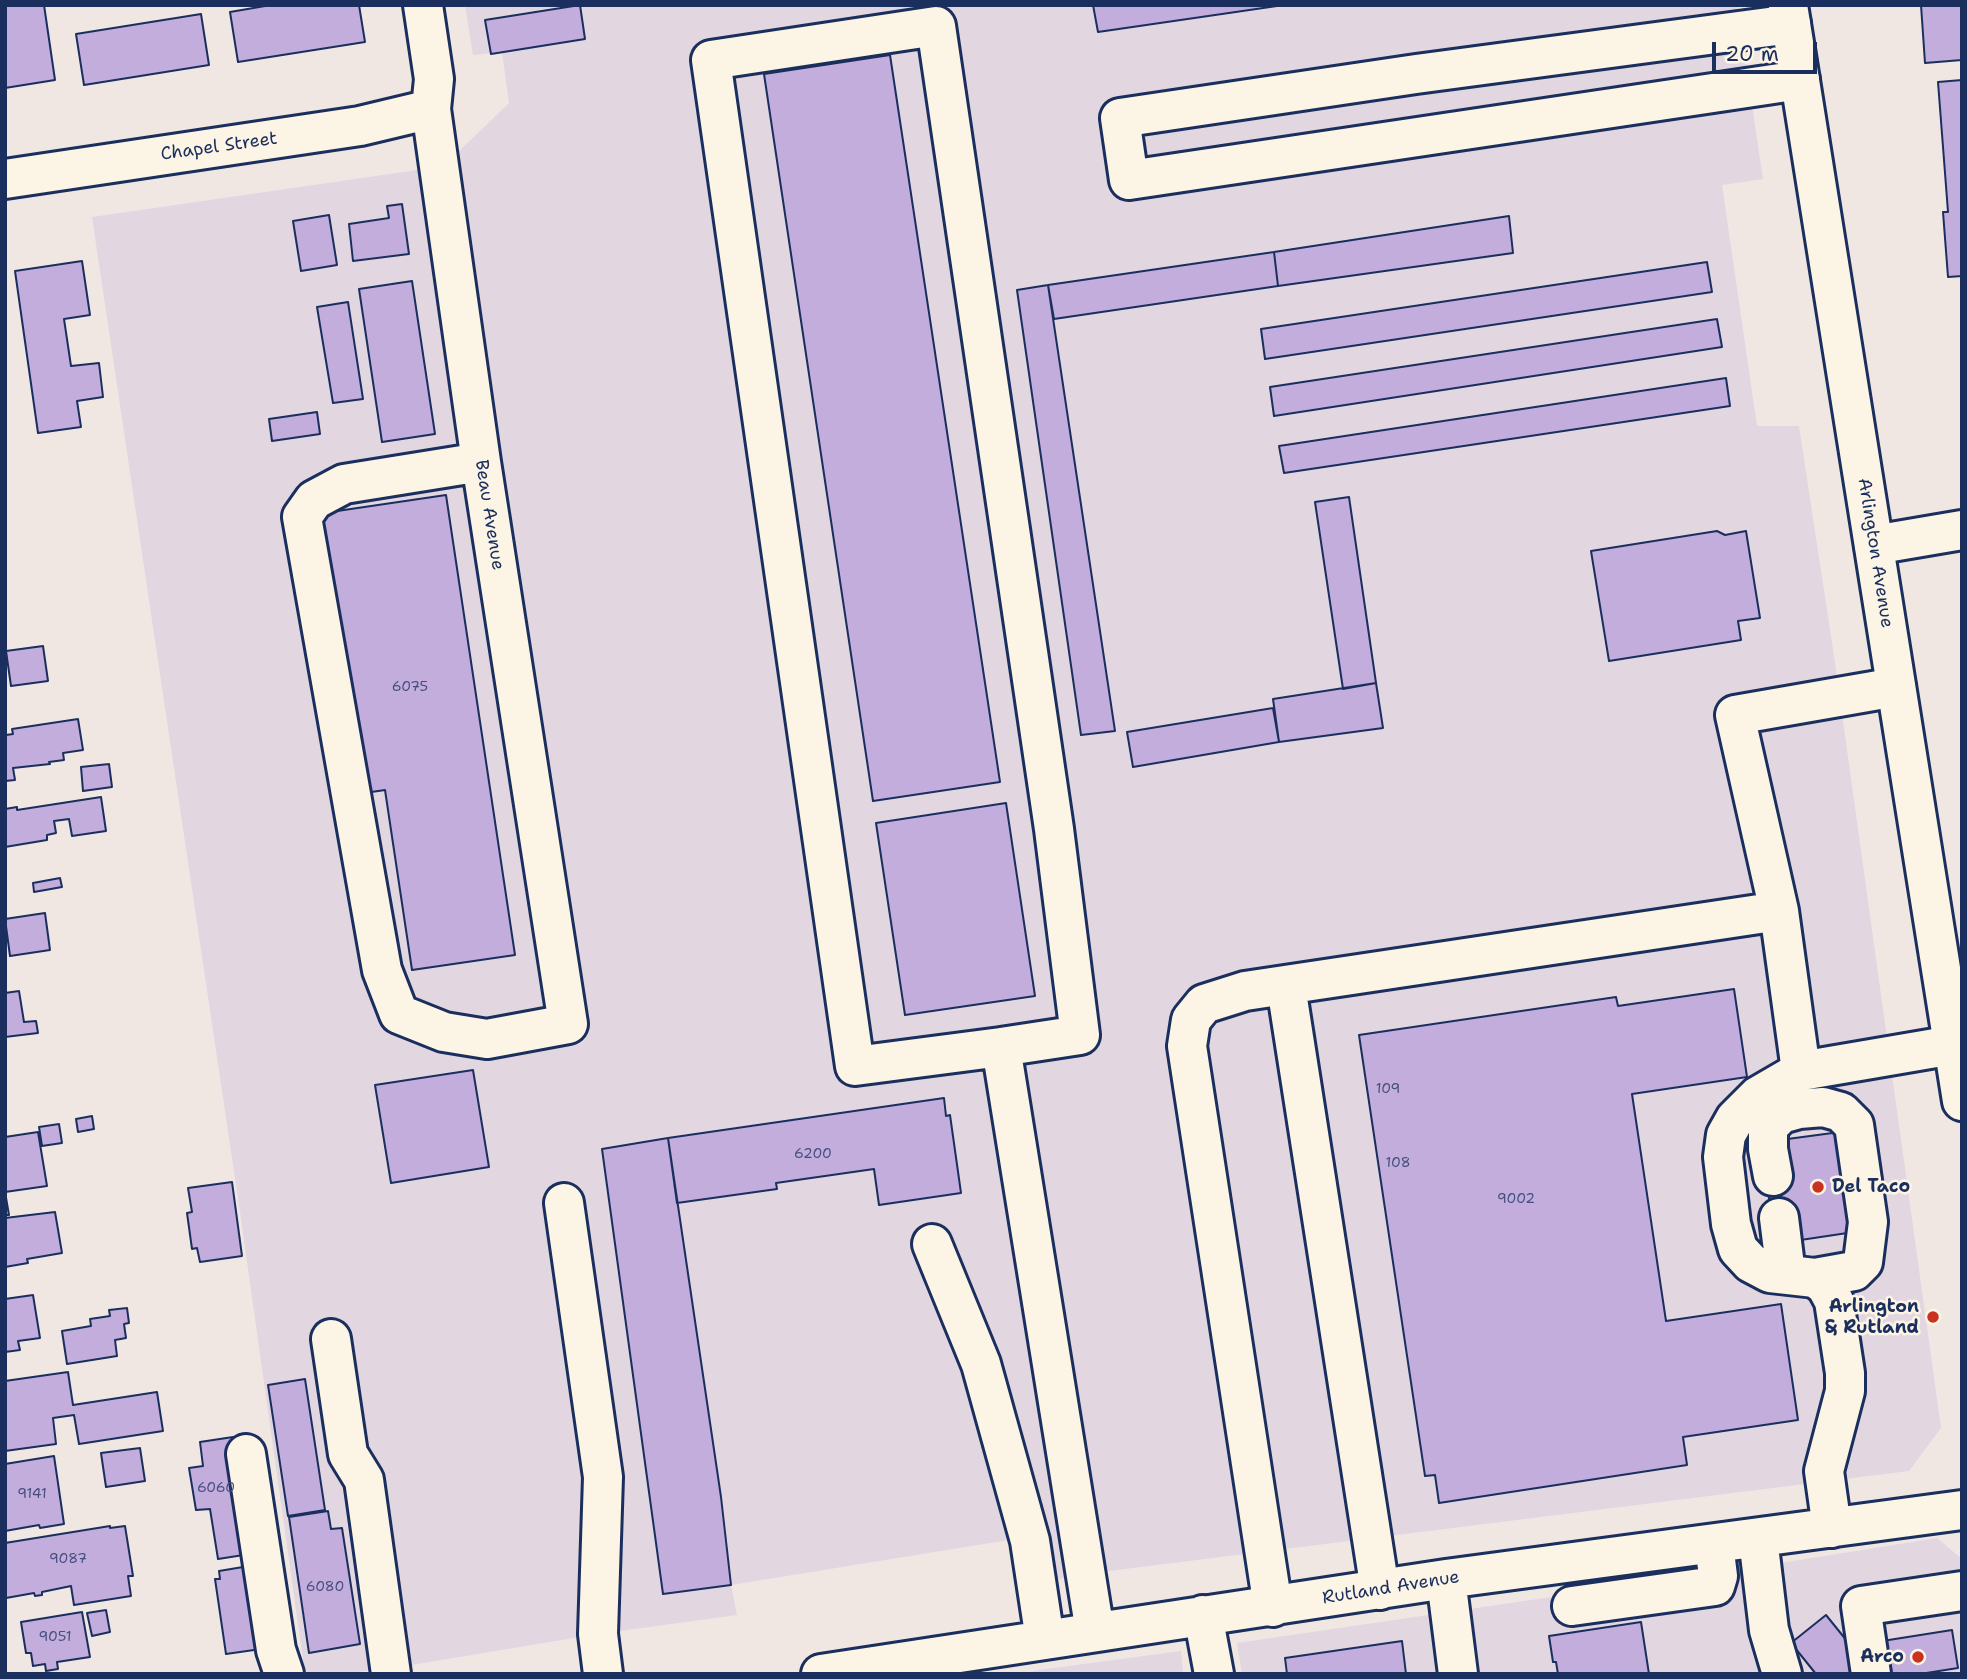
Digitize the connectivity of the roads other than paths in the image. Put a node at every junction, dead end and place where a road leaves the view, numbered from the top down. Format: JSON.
{"nodes":[{"id":1,"x":423,"y":5,"type":"edge"},
{"id":2,"x":1790,"y":15,"type":"edge"},
{"id":3,"x":1800,"y":80,"type":"junction"},
{"id":4,"x":431,"y":109,"type":"junction"},
{"id":5,"x":5,"y":179,"type":"edge"},
{"id":6,"x":481,"y":462,"type":"junction"},
{"id":7,"x":1962,"y":530,"type":"edge"},
{"id":8,"x":1874,"y":545,"type":"junction"},
{"id":9,"x":1896,"y":687,"type":"junction"},
{"id":10,"x":1779,"y":911,"type":"junction"},
{"id":11,"x":1286,"y":986,"type":"junction"},
{"id":12,"x":1953,"y":1045,"type":"junction"},
{"id":13,"x":1001,"y":1047,"type":"junction"},
{"id":14,"x":1801,"y":1071,"type":"junction"},
{"id":15,"x":1962,"y":1101,"type":"edge"},
{"id":16,"x":1773,"y":1176,"type":"dead end"},
{"id":17,"x":564,"y":1203,"type":"dead end"},
{"id":18,"x":1779,"y":1218,"type":"dead end"},
{"id":19,"x":932,"y":1244,"type":"dead end"},
{"id":20,"x":1801,"y":1276,"type":"junction"},
{"id":21,"x":331,"y":1339,"type":"dead end"},
{"id":22,"x":246,"y":1454,"type":"dead end"},
{"id":23,"x":1962,"y":1510,"type":"edge"},
{"id":24,"x":1832,"y":1528,"type":"junction"},
{"id":25,"x":1758,"y":1538,"type":"junction"},
{"id":26,"x":1714,"y":1544,"type":"junction"},
{"id":27,"x":1446,"y":1579,"type":"junction"},
{"id":28,"x":1380,"y":1590,"type":"junction"},
{"id":29,"x":1962,"y":1591,"type":"edge"},
{"id":30,"x":1572,"y":1606,"type":"dead end"},
{"id":31,"x":1273,"y":1607,"type":"junction"},
{"id":32,"x":1203,"y":1615,"type":"junction"},
{"id":33,"x":1095,"y":1632,"type":"junction"},
{"id":34,"x":1045,"y":1640,"type":"junction"},
{"id":35,"x":285,"y":1674,"type":"edge"},
{"id":36,"x":391,"y":1674,"type":"edge"},
{"id":37,"x":603,"y":1674,"type":"edge"},
{"id":38,"x":821,"y":1674,"type":"edge"},
{"id":39,"x":1214,"y":1674,"type":"edge"},
{"id":40,"x":1458,"y":1674,"type":"edge"},
{"id":41,"x":1782,"y":1674,"type":"edge"},
{"id":42,"x":1871,"y":1674,"type":"edge"}],
"edges":[{"from":1,"to":4,"type":"street","name":"Beau Avenue"},
{"from":2,"to":3,"type":"street","name":"Arlington Avenue"},
{"from":2,"to":3,"type":"street"},
{"from":3,"to":8,"type":"street","name":"Arlington Avenue"},
{"from":4,"to":5,"type":"street","name":"Chapel Street"},
{"from":4,"to":6,"type":"street","name":"Beau Avenue"},
{"from":6,"to":6,"type":"street","name":"Beau Avenue"},
{"from":7,"to":8,"type":"street"},
{"from":8,"to":9,"type":"street","name":"Arlington Avenue"},
{"from":9,"to":10,"type":"street"},
{"from":9,"to":12,"type":"street","name":"Arlington Avenue"},
{"from":10,"to":11,"type":"street"},
{"from":10,"to":14,"type":"street"},
{"from":11,"to":28,"type":"street"},
{"from":11,"to":31,"type":"street"},
{"from":12,"to":14,"type":"street"},
{"from":12,"to":15,"type":"street","name":"Arlington Avenue"},
{"from":13,"to":13,"type":"street"},
{"from":13,"to":33,"type":"street"},
{"from":14,"to":20,"type":"street"},
{"from":16,"to":20,"type":"street"},
{"from":17,"to":37,"type":"street"},
{"from":18,"to":20,"type":"street"},
{"from":19,"to":34,"type":"street"},
{"from":20,"to":24,"type":"street"},
{"from":21,"to":36,"type":"street"},
{"from":22,"to":35,"type":"street"},
{"from":23,"to":24,"type":"street","name":"Rutland Avenue"},
{"from":24,"to":25,"type":"street","name":"Rutland Avenue"},
{"from":25,"to":26,"type":"street","name":"Rutland Avenue"},
{"from":25,"to":41,"type":"street"},
{"from":26,"to":27,"type":"street","name":"Rutland Avenue"},
{"from":26,"to":30,"type":"street"},
{"from":27,"to":28,"type":"street","name":"Rutland Avenue"},
{"from":27,"to":40,"type":"street"},
{"from":28,"to":31,"type":"street","name":"Rutland Avenue"},
{"from":29,"to":42,"type":"street"},
{"from":31,"to":32,"type":"street","name":"Rutland Avenue"},
{"from":32,"to":33,"type":"street","name":"Rutland Avenue"},
{"from":32,"to":39,"type":"street"},
{"from":33,"to":34,"type":"street","name":"Rutland Avenue"},
{"from":34,"to":38,"type":"street","name":"Rutland Avenue"}]}
